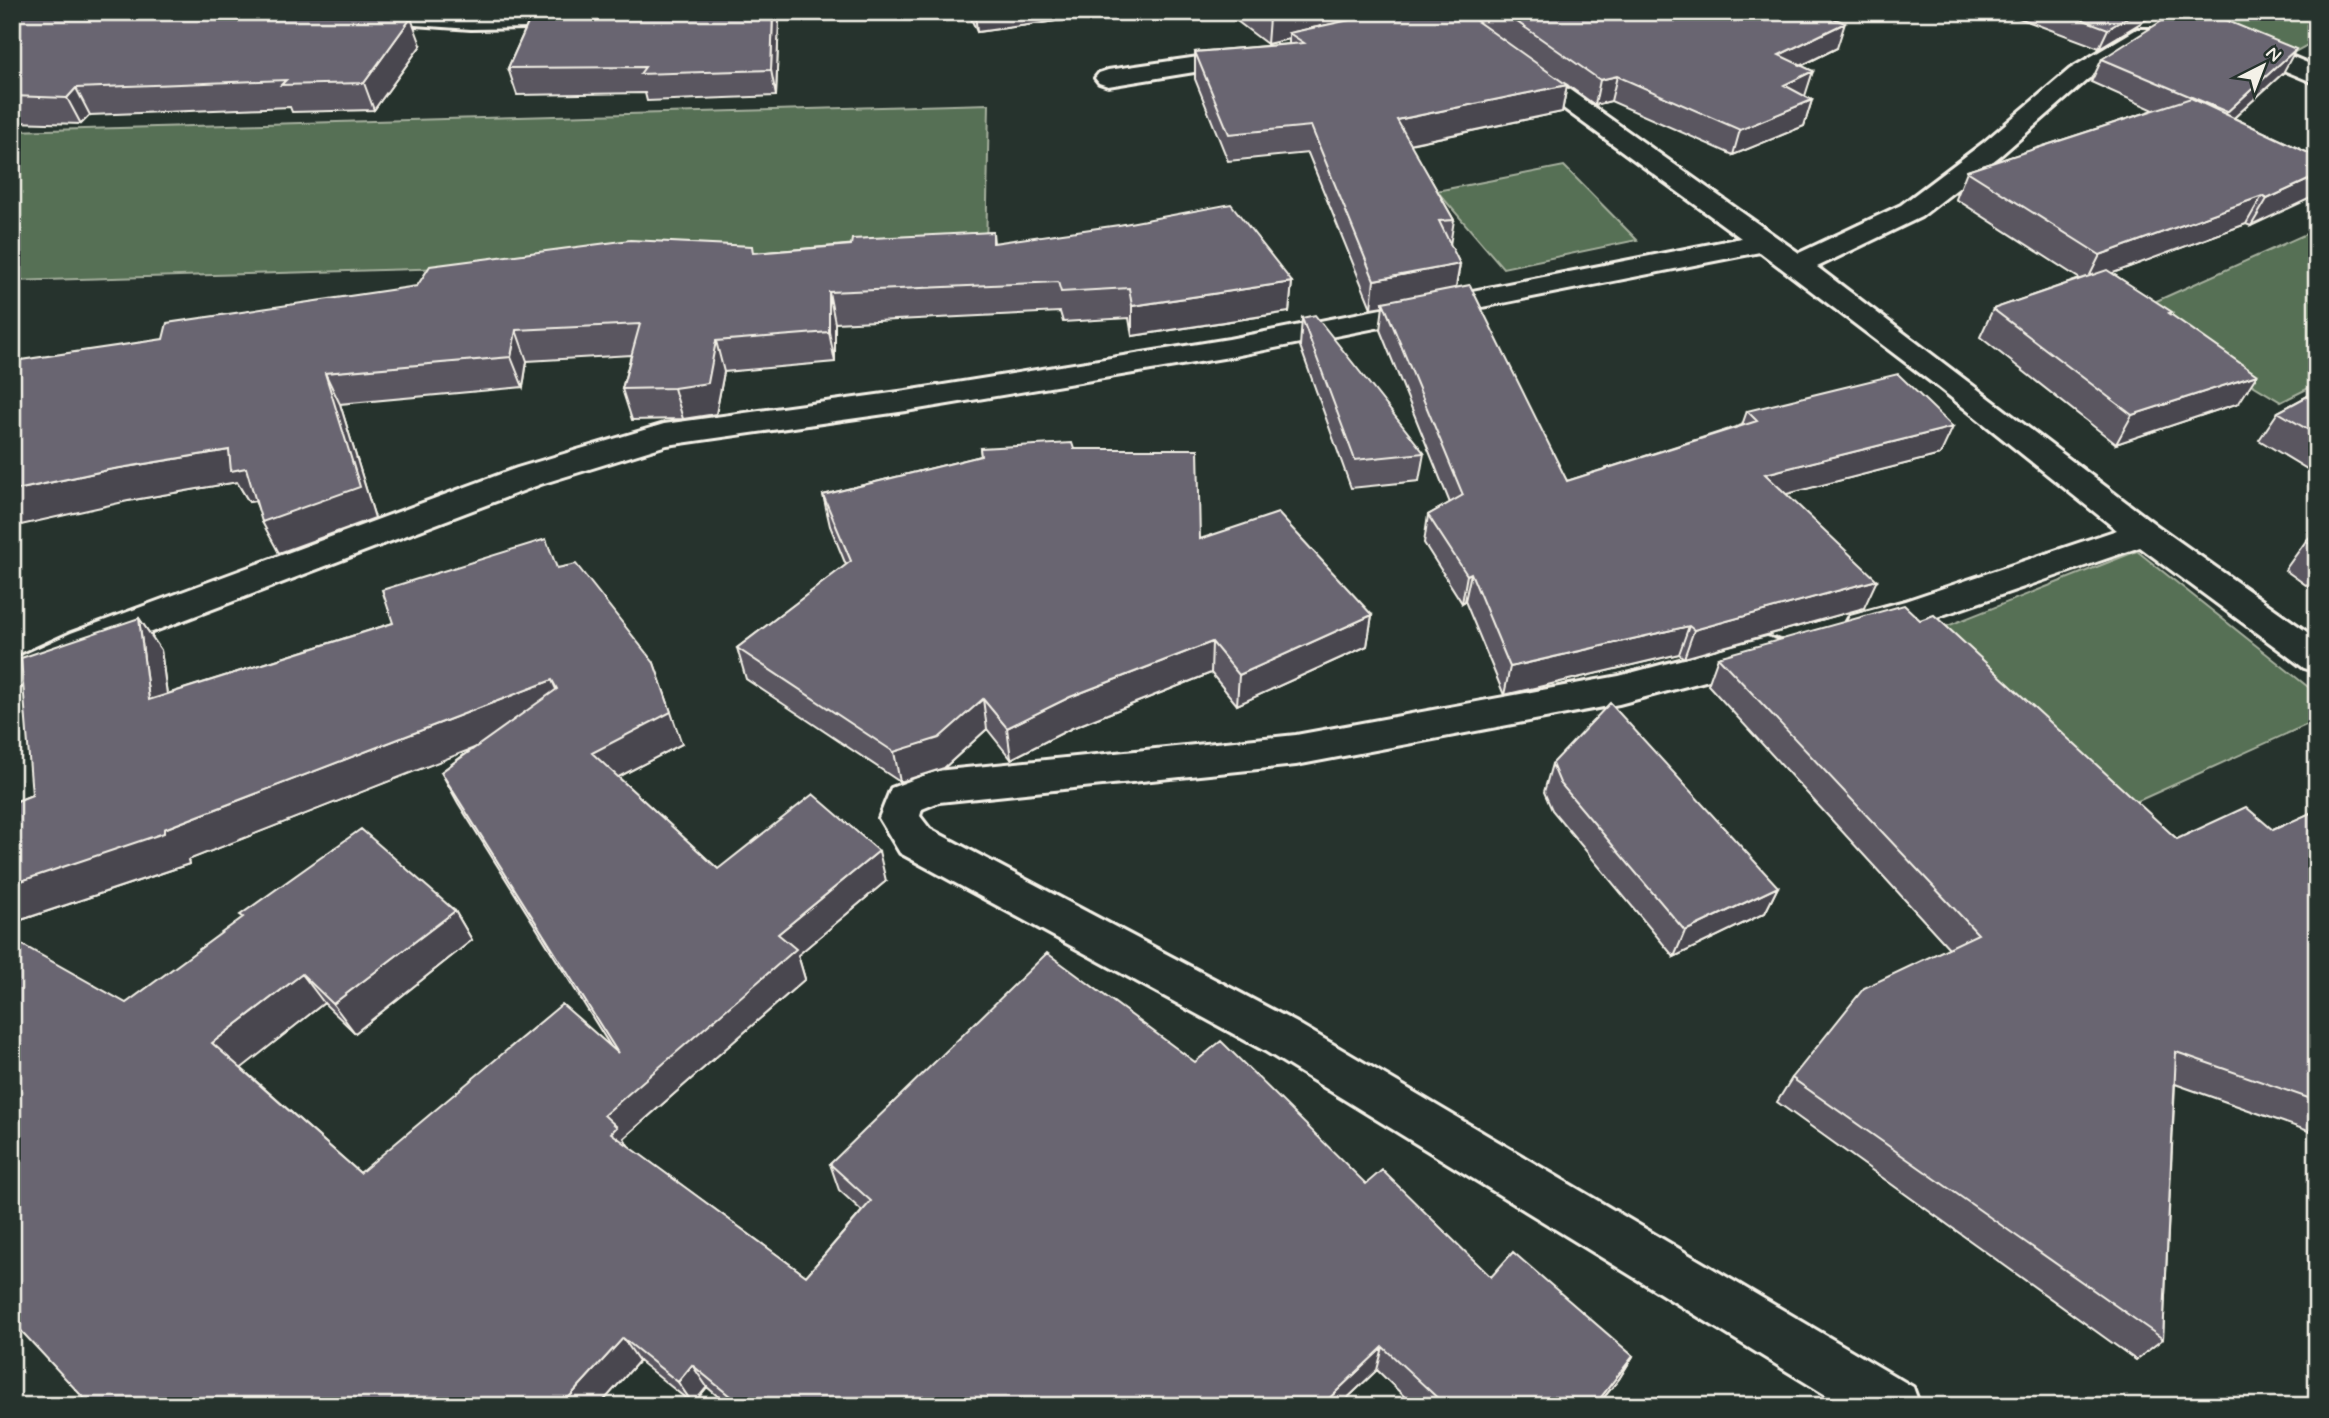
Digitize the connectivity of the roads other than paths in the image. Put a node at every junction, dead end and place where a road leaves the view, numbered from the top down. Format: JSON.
{"nodes":[{"id":1,"x":331,"y":12,"type":"edge"},
{"id":2,"x":664,"y":12,"type":"edge"},
{"id":3,"x":2170,"y":14,"type":"edge"},
{"id":4,"x":1438,"y":16,"type":"edge"},
{"id":5,"x":474,"y":17,"type":"edge"},
{"id":6,"x":1264,"y":54,"type":"edge"},
{"id":7,"x":2317,"y":76,"type":"edge"},
{"id":8,"x":1108,"y":78,"type":"dead end"},
{"id":9,"x":1765,"y":242,"type":"junction"},
{"id":10,"x":1795,"y":265,"type":"junction"},
{"id":11,"x":2144,"y":533,"type":"junction"},
{"id":12,"x":2317,"y":658,"type":"edge"},
{"id":13,"x":12,"y":676,"type":"edge"},
{"id":14,"x":1894,"y":1406,"type":"edge"}],
"edges":[{"from":1,"to":5,"type":"street"},
{"from":2,"to":5,"type":"street"},
{"from":3,"to":7,"type":"street"},
{"from":3,"to":10,"type":"street"},
{"from":4,"to":9,"type":"street"},
{"from":6,"to":8,"type":"street"},
{"from":9,"to":10,"type":"street"},
{"from":9,"to":13,"type":"street"},
{"from":10,"to":11,"type":"street"},
{"from":11,"to":12,"type":"street"},
{"from":11,"to":14,"type":"street"}]}
